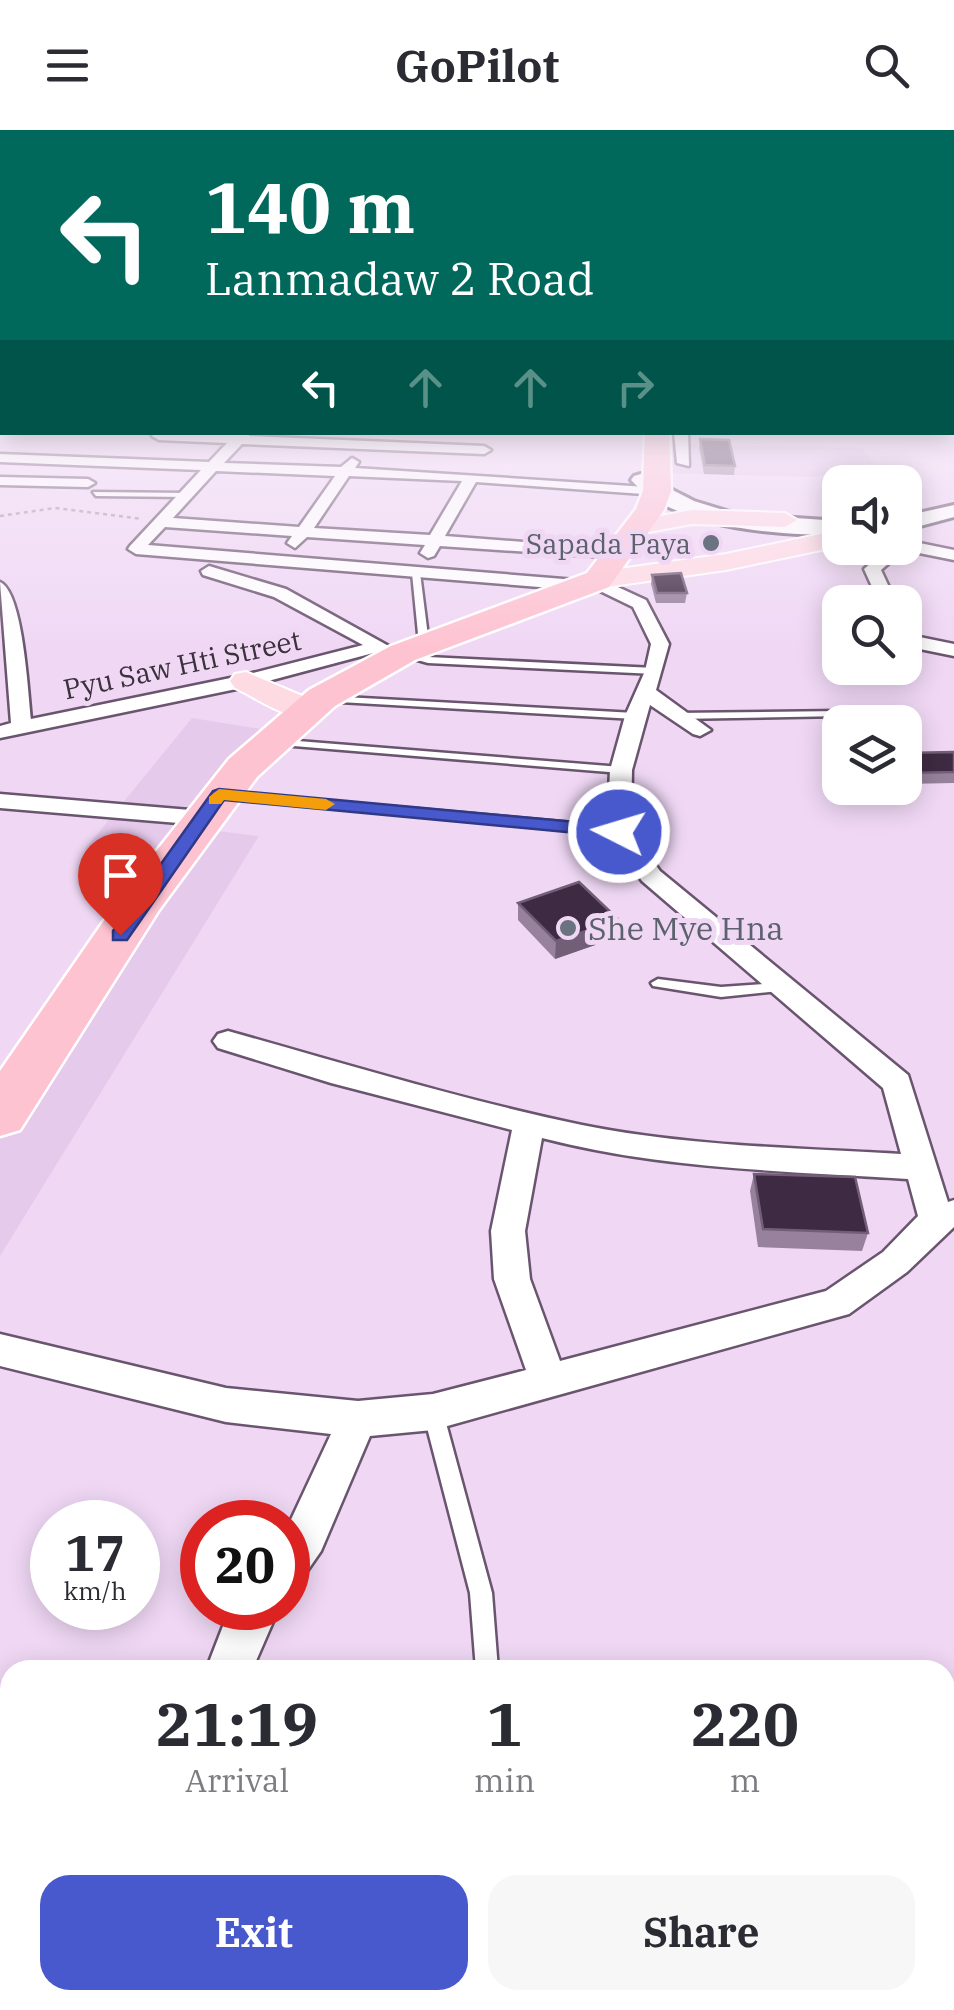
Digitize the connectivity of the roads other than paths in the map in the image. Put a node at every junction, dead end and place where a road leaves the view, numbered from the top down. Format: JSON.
{"nodes":[{"id":1,"x":209,"y":474,"type":"edge"},
{"id":2,"x":344,"y":474,"type":"edge"},
{"id":3,"x":388,"y":474,"type":"edge"},
{"id":4,"x":646,"y":474,"type":"edge"},
{"id":5,"x":649,"y":474,"type":"edge"},
{"id":6,"x":470,"y":477,"type":"junction"},
{"id":7,"x":0,"y":481,"type":"edge"},
{"id":8,"x":647,"y":483,"type":"junction"},
{"id":9,"x":92,"y":489,"type":"joint"},
{"id":10,"x":187,"y":495,"type":"junction"},
{"id":11,"x":954,"y":502,"type":"edge"},
{"id":12,"x":954,"y":511,"type":"edge"},
{"id":13,"x":721,"y":517,"type":"junction"},
{"id":14,"x":922,"y":518,"type":"edge"},
{"id":15,"x":785,"y":520,"type":"junction"},
{"id":16,"x":922,"y":521,"type":"edge"},
{"id":17,"x":160,"y":522,"type":"junction"},
{"id":18,"x":822,"y":523,"type":"edge"},
{"id":19,"x":822,"y":525,"type":"edge"},
{"id":20,"x":922,"y":530,"type":"edge"},
{"id":21,"x":302,"y":531,"type":"junction"},
{"id":22,"x":922,"y":535,"type":"edge"},
{"id":23,"x":954,"y":538,"type":"edge"},
{"id":24,"x":436,"y":539,"type":"junction"},
{"id":25,"x":822,"y":542,"type":"edge"},
{"id":26,"x":136,"y":549,"type":"junction"},
{"id":27,"x":954,"y":554,"type":"edge"},
{"id":28,"x":612,"y":561,"type":"junction"},
{"id":29,"x":282,"y":563,"type":"junction"},
{"id":30,"x":416,"y":573,"type":"junction"},
{"id":31,"x":0,"y":588,"type":"edge"},
{"id":32,"x":922,"y":643,"type":"edge"},
{"id":33,"x":401,"y":648,"type":"junction"},
{"id":34,"x":954,"y":650,"type":"edge"},
{"id":35,"x":655,"y":671,"type":"junction"},
{"id":36,"x":246,"y":681,"type":"junction"},
{"id":37,"x":647,"y":693,"type":"junction"},
{"id":38,"x":315,"y":704,"type":"junction"},
{"id":39,"x":822,"y":714,"type":"edge"},
{"id":40,"x":635,"y":716,"type":"junction"},
{"id":41,"x":676,"y":716,"type":"junction"},
{"id":42,"x":22,"y":727,"type":"junction"},
{"id":43,"x":700,"y":730,"type":"dead end"},
{"id":44,"x":0,"y":732,"type":"edge"},
{"id":45,"x":269,"y":742,"type":"junction"},
{"id":46,"x":621,"y":770,"type":"junction"},
{"id":47,"x":0,"y":800,"type":"edge"},
{"id":48,"x":211,"y":806,"type":"junction"},
{"id":49,"x":619,"y":832,"type":"junction"},
{"id":50,"x":658,"y":983,"type":"dead end"},
{"id":51,"x":780,"y":987,"type":"junction"},
{"id":52,"x":228,"y":1040,"type":"dead end"},
{"id":53,"x":0,"y":1114,"type":"edge"},
{"id":54,"x":530,"y":1123,"type":"junction"},
{"id":55,"x":920,"y":1168,"type":"junction"},
{"id":56,"x":945,"y":1217,"type":"edge"},
{"id":57,"x":0,"y":1350,"type":"edge"},
{"id":58,"x":548,"y":1379,"type":"junction"},
{"id":59,"x":434,"y":1412,"type":"junction"},
{"id":60,"x":358,"y":1419,"type":"junction"},
{"id":61,"x":310,"y":1527,"type":"edge"},
{"id":62,"x":243,"y":1630,"type":"edge"},
{"id":63,"x":233,"y":1660,"type":"edge"},
{"id":64,"x":486,"y":1660,"type":"edge"}],
"edges":[{"from":1,"to":10,"type":"street"},
{"from":2,"to":21,"type":"street"},
{"from":3,"to":6,"type":"street"},
{"from":4,"to":8,"type":"highway"},
{"from":5,"to":8,"type":"highway"},
{"from":6,"to":8,"type":"street"},
{"from":6,"to":24,"type":"street"},
{"from":7,"to":9,"type":"street"},
{"from":8,"to":13,"type":"main road"},
{"from":8,"to":15,"type":"main road"},
{"from":8,"to":28,"type":"highway"},
{"from":9,"to":10,"type":"lane"},
{"from":10,"to":17,"type":"street"},
{"from":11,"to":14,"type":"main road"},
{"from":12,"to":16,"type":"main road"},
{"from":13,"to":15,"type":"main road"},
{"from":13,"to":19,"type":"main road"},
{"from":13,"to":28,"type":"main road"},
{"from":15,"to":18,"type":"main road"},
{"from":17,"to":21,"type":"street"},
{"from":17,"to":26,"type":"street"},
{"from":20,"to":23,"type":"street"},
{"from":21,"to":24,"type":"street"},
{"from":21,"to":29,"type":"street"},
{"from":22,"to":27,"type":"street"},
{"from":24,"to":28,"type":"street"},
{"from":24,"to":30,"type":"street"},
{"from":25,"to":28,"type":"main road"},
{"from":26,"to":29,"type":"street"},
{"from":26,"to":33,"type":"street"},
{"from":28,"to":30,"type":"street"},
{"from":28,"to":33,"type":"highway"},
{"from":28,"to":35,"type":"street"},
{"from":29,"to":30,"type":"street"},
{"from":30,"to":33,"type":"lane"},
{"from":31,"to":42,"type":"street"},
{"from":32,"to":34,"type":"street"},
{"from":33,"to":35,"type":"lane"},
{"from":33,"to":36,"type":"street","name":"Pyu Saw Hti Street"},
{"from":33,"to":38,"type":"highway"},
{"from":35,"to":37,"type":"street"},
{"from":36,"to":38,"type":"main road"},
{"from":36,"to":42,"type":"street","name":"Pyu Saw Hti Street"},
{"from":37,"to":40,"type":"street"},
{"from":37,"to":41,"type":"street"},
{"from":38,"to":40,"type":"lane"},
{"from":38,"to":45,"type":"highway"},
{"from":39,"to":41,"type":"lane"},
{"from":40,"to":46,"type":"street"},
{"from":41,"to":43,"type":"street"},
{"from":42,"to":44,"type":"street","name":"Pyu Saw Hti Street"},
{"from":45,"to":46,"type":"lane"},
{"from":45,"to":48,"type":"highway"},
{"from":46,"to":49,"type":"street"},
{"from":47,"to":48,"type":"street"},
{"from":48,"to":49,"type":"lane"},
{"from":48,"to":53,"type":"highway"},
{"from":49,"to":51,"type":"street"},
{"from":50,"to":51,"type":"lane"},
{"from":51,"to":55,"type":"street"},
{"from":52,"to":54,"type":"street"},
{"from":54,"to":55,"type":"street"},
{"from":54,"to":58,"type":"street"},
{"from":55,"to":56,"type":"street"},
{"from":56,"to":58,"type":"street"},
{"from":57,"to":60,"type":"street"},
{"from":58,"to":59,"type":"street"},
{"from":59,"to":60,"type":"street"},
{"from":59,"to":64,"type":"lane"},
{"from":60,"to":61,"type":"street"},
{"from":62,"to":63,"type":"street"}]}
